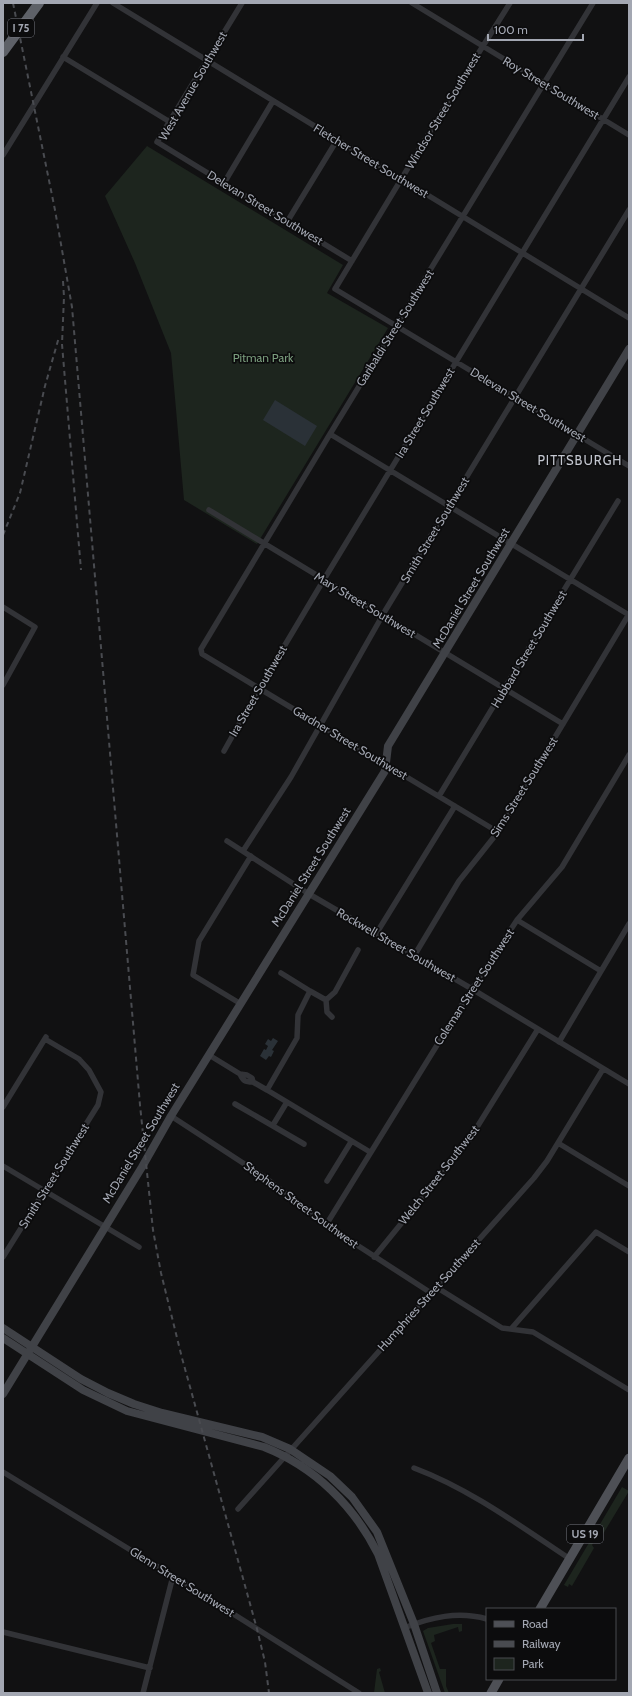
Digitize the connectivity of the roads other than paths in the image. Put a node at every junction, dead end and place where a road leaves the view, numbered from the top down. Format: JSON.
{"nodes":[{"id":1,"x":39,"y":3,"type":"edge"},
{"id":2,"x":97,"y":3,"type":"edge"},
{"id":3,"x":113,"y":3,"type":"edge"},
{"id":4,"x":242,"y":3,"type":"edge"},
{"id":5,"x":412,"y":3,"type":"edge"},
{"id":6,"x":510,"y":3,"type":"edge"},
{"id":7,"x":593,"y":3,"type":"edge"},
{"id":8,"x":422,"y":5,"type":"edge"},
{"id":9,"x":483,"y":46,"type":"junction"},
{"id":10,"x":3,"y":52,"type":"edge"},
{"id":11,"x":63,"y":57,"type":"junction"},
{"id":12,"x":207,"y":60,"type":"junction"},
{"id":13,"x":629,"y":78,"type":"edge"},
{"id":14,"x":544,"y":84,"type":"junction"},
{"id":15,"x":273,"y":101,"type":"junction"},
{"id":16,"x":603,"y":120,"type":"junction"},
{"id":17,"x":170,"y":122,"type":"junction"},
{"id":18,"x":629,"y":135,"type":"edge"},
{"id":19,"x":337,"y":140,"type":"junction"},
{"id":20,"x":3,"y":155,"type":"edge"},
{"id":21,"x":184,"y":159,"type":"joint"},
{"id":22,"x":401,"y":179,"type":"junction"},
{"id":23,"x":224,"y":183,"type":"junction"},
{"id":24,"x":629,"y":210,"type":"edge"},
{"id":25,"x":462,"y":217,"type":"junction"},
{"id":26,"x":287,"y":222,"type":"junction"},
{"id":27,"x":521,"y":253,"type":"junction"},
{"id":28,"x":352,"y":261,"type":"junction"},
{"id":29,"x":581,"y":289,"type":"junction"},
{"id":30,"x":629,"y":318,"type":"edge"},
{"id":31,"x":397,"y":326,"type":"junction"},
{"id":32,"x":629,"y":349,"type":"edge"},
{"id":33,"x":456,"y":362,"type":"junction"},
{"id":34,"x":515,"y":398,"type":"junction"},
{"id":35,"x":330,"y":434,"type":"junction"},
{"id":36,"x":577,"y":435,"type":"junction"},
{"id":37,"x":629,"y":466,"type":"edge"},
{"id":38,"x":390,"y":470,"type":"junction"},
{"id":39,"x":618,"y":501,"type":"dead end"},
{"id":40,"x":449,"y":506,"type":"junction"},
{"id":41,"x":209,"y":510,"type":"dead end"},
{"id":42,"x":264,"y":543,"type":"junction"},
{"id":43,"x":512,"y":544,"type":"junction"},
{"id":44,"x":324,"y":580,"type":"junction"},
{"id":45,"x":570,"y":580,"type":"junction"},
{"id":46,"x":3,"y":607,"type":"edge"},
{"id":47,"x":629,"y":615,"type":"edge"},
{"id":48,"x":383,"y":616,"type":"junction"},
{"id":49,"x":445,"y":653,"type":"junction"},
{"id":50,"x":202,"y":654,"type":"joint"},
{"id":51,"x":3,"y":685,"type":"edge"},
{"id":52,"x":505,"y":688,"type":"junction"},
{"id":53,"x":259,"y":689,"type":"junction"},
{"id":54,"x":563,"y":724,"type":"junction"},
{"id":55,"x":320,"y":726,"type":"junction"},
{"id":56,"x":224,"y":751,"type":"dead end"},
{"id":57,"x":629,"y":755,"type":"edge"},
{"id":58,"x":627,"y":764,"type":"edge"},
{"id":59,"x":386,"y":765,"type":"junction"},
{"id":60,"x":439,"y":796,"type":"junction"},
{"id":61,"x":455,"y":806,"type":"junction"},
{"id":62,"x":498,"y":832,"type":"junction"},
{"id":63,"x":227,"y":841,"type":"dead end"},
{"id":64,"x":243,"y":851,"type":"junction"},
{"id":65,"x":251,"y":856,"type":"junction"},
{"id":66,"x":309,"y":894,"type":"junction"},
{"id":67,"x":517,"y":920,"type":"junction"},
{"id":68,"x":629,"y":924,"type":"edge"},
{"id":69,"x":376,"y":934,"type":"junction"},
{"id":70,"x":358,"y":950,"type":"dead end"},
{"id":71,"x":414,"y":956,"type":"junction"},
{"id":72,"x":601,"y":970,"type":"junction"},
{"id":73,"x":281,"y":973,"type":"dead end"},
{"id":74,"x":472,"y":989,"type":"junction"},
{"id":75,"x":310,"y":991,"type":"junction"},
{"id":76,"x":326,"y":1000,"type":"junction"},
{"id":77,"x":240,"y":1004,"type":"junction"},
{"id":78,"x":332,"y":1018,"type":"dead end"},
{"id":79,"x":538,"y":1029,"type":"junction"},
{"id":80,"x":559,"y":1042,"type":"junction"},
{"id":81,"x":209,"y":1055,"type":"junction"},
{"id":82,"x":604,"y":1069,"type":"junction"},
{"id":83,"x":629,"y":1084,"type":"edge"},
{"id":84,"x":267,"y":1090,"type":"junction"},
{"id":85,"x":287,"y":1102,"type":"junction"},
{"id":86,"x":234,"y":1104,"type":"dead end"},
{"id":87,"x":3,"y":1107,"type":"edge"},
{"id":88,"x":171,"y":1116,"type":"junction"},
{"id":89,"x":273,"y":1125,"type":"junction"},
{"id":90,"x":351,"y":1142,"type":"junction"},
{"id":91,"x":558,"y":1143,"type":"junction"},
{"id":92,"x":304,"y":1144,"type":"dead end"},
{"id":93,"x":370,"y":1152,"type":"junction"},
{"id":94,"x":3,"y":1166,"type":"edge"},
{"id":95,"x":327,"y":1181,"type":"dead end"},
{"id":96,"x":629,"y":1186,"type":"edge"},
{"id":97,"x":43,"y":1191,"type":"junction"},
{"id":98,"x":326,"y":1225,"type":"junction"},
{"id":99,"x":104,"y":1227,"type":"junction"},
{"id":100,"x":139,"y":1247,"type":"dead end"},
{"id":101,"x":629,"y":1252,"type":"edge"},
{"id":102,"x":3,"y":1257,"type":"edge"},
{"id":103,"x":374,"y":1257,"type":"junction"},
{"id":104,"x":436,"y":1287,"type":"junction"},
{"id":105,"x":431,"y":1293,"type":"junction"},
{"id":106,"x":3,"y":1328,"type":"edge"},
{"id":107,"x":511,"y":1329,"type":"junction"},
{"id":108,"x":3,"y":1338,"type":"edge"},
{"id":109,"x":30,"y":1351,"type":"junction"},
{"id":110,"x":629,"y":1390,"type":"edge"},
{"id":111,"x":3,"y":1394,"type":"edge"},
{"id":112,"x":288,"y":1452,"type":"junction"},
{"id":113,"x":629,"y":1458,"type":"edge"},
{"id":114,"x":414,"y":1468,"type":"dead end"},
{"id":115,"x":3,"y":1472,"type":"edge"},
{"id":116,"x":238,"y":1509,"type":"dead end"},
{"id":117,"x":570,"y":1559,"type":"junction"},
{"id":118,"x":173,"y":1576,"type":"junction"},
{"id":119,"x":541,"y":1608,"type":"edge"},
{"id":120,"x":486,"y":1619,"type":"edge"},
{"id":121,"x":414,"y":1624,"type":"junction"},
{"id":122,"x":404,"y":1628,"type":"junction"},
{"id":123,"x":3,"y":1632,"type":"edge"},
{"id":124,"x":150,"y":1668,"type":"junction"},
{"id":125,"x":498,"y":1680,"type":"edge"},
{"id":126,"x":143,"y":1693,"type":"edge"},
{"id":127,"x":359,"y":1693,"type":"edge"},
{"id":128,"x":428,"y":1693,"type":"edge"},
{"id":129,"x":437,"y":1693,"type":"edge"},
{"id":130,"x":491,"y":1693,"type":"edge"}],
"edges":[{"from":1,"to":10,"type":"highway","number":"I 75"},
{"from":2,"to":11,"type":"street"},
{"from":3,"to":12,"type":"street","name":"Fletcher Street Southwest"},
{"from":4,"to":12,"type":"street","name":"West Avenue Southwest"},
{"from":5,"to":8,"type":"street","name":"Roy Street Southwest"},
{"from":6,"to":9,"type":"street","name":"Windsor Street Southwest"},
{"from":7,"to":14,"type":"street","name":"Garibaldi Street Southwest"},
{"from":8,"to":9,"type":"street","name":"Roy Street Southwest"},
{"from":9,"to":14,"type":"street","name":"Roy Street Southwest"},
{"from":9,"to":22,"type":"street","name":"Windsor Street Southwest"},
{"from":11,"to":17,"type":"street"},
{"from":11,"to":20,"type":"street"},
{"from":12,"to":15,"type":"street","name":"Fletcher Street Southwest"},
{"from":12,"to":17,"type":"street","name":"West Avenue Southwest"},
{"from":13,"to":16,"type":"street","name":"Ira Street Southwest"},
{"from":14,"to":16,"type":"street","name":"Roy Street Southwest"},
{"from":14,"to":25,"type":"street","name":"Garibaldi Street Southwest"},
{"from":15,"to":19,"type":"street","name":"Fletcher Street Southwest"},
{"from":15,"to":23,"type":"street"},
{"from":16,"to":18,"type":"street","name":"Roy Street Southwest"},
{"from":16,"to":27,"type":"street","name":"Ira Street Southwest"},
{"from":17,"to":21,"type":"street","name":"West Avenue Southwest"},
{"from":19,"to":22,"type":"street","name":"Fletcher Street Southwest"},
{"from":19,"to":26,"type":"street"},
{"from":21,"to":23,"type":"street","name":"Delevan Street Southwest"},
{"from":22,"to":25,"type":"street","name":"Fletcher Street Southwest"},
{"from":22,"to":28,"type":"street","name":"Windsor Street Southwest"},
{"from":23,"to":26,"type":"street","name":"Delevan Street Southwest"},
{"from":24,"to":29,"type":"street","name":"Smith Street Southwest"},
{"from":25,"to":27,"type":"street","name":"Fletcher Street Southwest"},
{"from":25,"to":31,"type":"street","name":"Garibaldi Street Southwest"},
{"from":26,"to":28,"type":"street","name":"Delevan Street Southwest"},
{"from":27,"to":29,"type":"street","name":"Fletcher Street Southwest"},
{"from":27,"to":33,"type":"street","name":"Ira Street Southwest"},
{"from":28,"to":31,"type":"street","name":"Delevan Street Southwest"},
{"from":29,"to":30,"type":"street","name":"Fletcher Street Southwest"},
{"from":29,"to":34,"type":"street","name":"Smith Street Southwest"},
{"from":31,"to":33,"type":"street","name":"Delevan Street Southwest"},
{"from":31,"to":35,"type":"street","name":"Garibaldi Street Southwest"},
{"from":32,"to":36,"type":"street","name":"McDaniel Street Southwest"},
{"from":33,"to":34,"type":"street","name":"Delevan Street Southwest"},
{"from":33,"to":38,"type":"street","name":"Ira Street Southwest"},
{"from":34,"to":36,"type":"street","name":"Delevan Street Southwest"},
{"from":34,"to":40,"type":"street","name":"Smith Street Southwest"},
{"from":35,"to":38,"type":"street"},
{"from":35,"to":42,"type":"street","name":"Garibaldi Street Southwest"},
{"from":36,"to":37,"type":"street","name":"Delevan Street Southwest"},
{"from":36,"to":43,"type":"street","name":"McDaniel Street Southwest"},
{"from":38,"to":40,"type":"street"},
{"from":38,"to":44,"type":"street","name":"Ira Street Southwest"},
{"from":39,"to":45,"type":"street","name":"Hubbard Street Southwest"},
{"from":40,"to":43,"type":"street"},
{"from":40,"to":48,"type":"street","name":"Smith Street Southwest"},
{"from":41,"to":42,"type":"street","name":"Mary Street Southwest"},
{"from":42,"to":44,"type":"street","name":"Mary Street Southwest"},
{"from":42,"to":50,"type":"street","name":"Garibaldi Street Southwest"},
{"from":43,"to":45,"type":"street"},
{"from":43,"to":49,"type":"street","name":"McDaniel Street Southwest"},
{"from":44,"to":48,"type":"street","name":"Mary Street Southwest"},
{"from":44,"to":53,"type":"street","name":"Ira Street Southwest"},
{"from":45,"to":47,"type":"street"},
{"from":45,"to":52,"type":"street","name":"Hubbard Street Southwest"},
{"from":46,"to":51,"type":"street"},
{"from":47,"to":54,"type":"street","name":"Sims Street Southwest"},
{"from":48,"to":49,"type":"street","name":"Mary Street Southwest"},
{"from":48,"to":55,"type":"street","name":"Smith Street Southwest"},
{"from":49,"to":52,"type":"street","name":"Mary Street Southwest"},
{"from":49,"to":59,"type":"street","name":"McDaniel Street Southwest"},
{"from":50,"to":53,"type":"street","name":"Gardner Street Southwest"},
{"from":52,"to":54,"type":"street","name":"Mary Street Southwest"},
{"from":52,"to":60,"type":"street","name":"Hubbard Street Southwest"},
{"from":53,"to":55,"type":"street","name":"Gardner Street Southwest"},
{"from":53,"to":56,"type":"street","name":"Ira Street Southwest"},
{"from":54,"to":62,"type":"street","name":"Sims Street Southwest"},
{"from":55,"to":59,"type":"street","name":"Gardner Street Southwest"},
{"from":55,"to":64,"type":"street","name":"Smith Street Southwest"},
{"from":57,"to":58,"type":"street","name":"Coleman Street Southwest"},
{"from":58,"to":67,"type":"street","name":"Coleman Street Southwest"},
{"from":59,"to":60,"type":"street","name":"Gardner Street Southwest"},
{"from":59,"to":66,"type":"street","name":"McDaniel Street Southwest"},
{"from":60,"to":61,"type":"street","name":"Gardner Street Southwest"},
{"from":61,"to":62,"type":"street","name":"Gardner Street Southwest"},
{"from":61,"to":69,"type":"street"},
{"from":62,"to":71,"type":"street","name":"Sims Street Southwest"},
{"from":63,"to":64,"type":"street","name":"Rockwell Street Southwest"},
{"from":64,"to":65,"type":"street","name":"Rockwell Street Southwest"},
{"from":65,"to":66,"type":"street","name":"Rockwell Street Southwest"},
{"from":65,"to":77,"type":"street"},
{"from":66,"to":69,"type":"street","name":"Rockwell Street Southwest"},
{"from":66,"to":77,"type":"street","name":"McDaniel Street Southwest"},
{"from":67,"to":72,"type":"street"},
{"from":67,"to":74,"type":"street","name":"Coleman Street Southwest"},
{"from":68,"to":72,"type":"street"},
{"from":69,"to":71,"type":"street","name":"Rockwell Street Southwest"},
{"from":70,"to":76,"type":"street"},
{"from":71,"to":74,"type":"street","name":"Rockwell Street Southwest"},
{"from":72,"to":80,"type":"street"},
{"from":73,"to":75,"type":"street"},
{"from":74,"to":79,"type":"street","name":"Rockwell Street Southwest"},
{"from":74,"to":93,"type":"street","name":"Coleman Street Southwest"},
{"from":75,"to":76,"type":"street"},
{"from":75,"to":84,"type":"street"},
{"from":76,"to":78,"type":"street"},
{"from":77,"to":81,"type":"street","name":"McDaniel Street Southwest"},
{"from":79,"to":80,"type":"street","name":"Rockwell Street Southwest"},
{"from":79,"to":103,"type":"street","name":"Welch Street Southwest"},
{"from":80,"to":82,"type":"street","name":"Rockwell Street Southwest"},
{"from":81,"to":84,"type":"street"},
{"from":81,"to":88,"type":"street","name":"McDaniel Street Southwest"},
{"from":82,"to":83,"type":"street","name":"Rockwell Street Southwest"},
{"from":82,"to":91,"type":"street","name":"Humphries Street Southwest"},
{"from":84,"to":85,"type":"street"},
{"from":85,"to":89,"type":"street"},
{"from":85,"to":90,"type":"street"},
{"from":86,"to":89,"type":"street"},
{"from":87,"to":97,"type":"street","name":"Smith Street Southwest"},
{"from":88,"to":98,"type":"street","name":"Stephens Street Southwest"},
{"from":88,"to":99,"type":"street","name":"McDaniel Street Southwest"},
{"from":89,"to":92,"type":"street"},
{"from":90,"to":93,"type":"street"},
{"from":90,"to":95,"type":"street"},
{"from":91,"to":96,"type":"street"},
{"from":91,"to":104,"type":"street","name":"Humphries Street Southwest"},
{"from":93,"to":98,"type":"street","name":"Coleman Street Southwest"},
{"from":94,"to":97,"type":"street"},
{"from":97,"to":99,"type":"street"},
{"from":97,"to":102,"type":"street","name":"Smith Street Southwest"},
{"from":98,"to":103,"type":"street","name":"Stephens Street Southwest"},
{"from":99,"to":100,"type":"street"},
{"from":99,"to":109,"type":"street","name":"McDaniel Street Southwest"},
{"from":101,"to":107,"type":"street"},
{"from":103,"to":105,"type":"street","name":"Stephens Street Southwest"},
{"from":104,"to":105,"type":"street","name":"Humphries Street Southwest"},
{"from":104,"to":107,"type":"street"},
{"from":105,"to":112,"type":"street","name":"Humphries Street Southwest"},
{"from":106,"to":109,"type":"street"},
{"from":107,"to":110,"type":"street"},
{"from":108,"to":109,"type":"street"},
{"from":109,"to":111,"type":"street","name":"McDaniel Street Southwest"},
{"from":109,"to":112,"type":"street"},
{"from":112,"to":116,"type":"street","name":"Humphries Street Southwest"},
{"from":112,"to":121,"type":"street"},
{"from":112,"to":122,"type":"street"},
{"from":113,"to":117,"type":"main road","number":"US 19"},
{"from":114,"to":117,"type":"street"},
{"from":115,"to":118,"type":"street","name":"Glenn Street Southwest"},
{"from":117,"to":119,"type":"main road","number":"US 19"},
{"from":118,"to":124,"type":"street"},
{"from":118,"to":127,"type":"street","name":"Glenn Street Southwest"},
{"from":120,"to":121,"type":"street"},
{"from":121,"to":122,"type":"street"},
{"from":121,"to":129,"type":"street"},
{"from":122,"to":128,"type":"street"},
{"from":123,"to":124,"type":"street"},
{"from":124,"to":126,"type":"street"},
{"from":125,"to":130,"type":"main road"}]}
